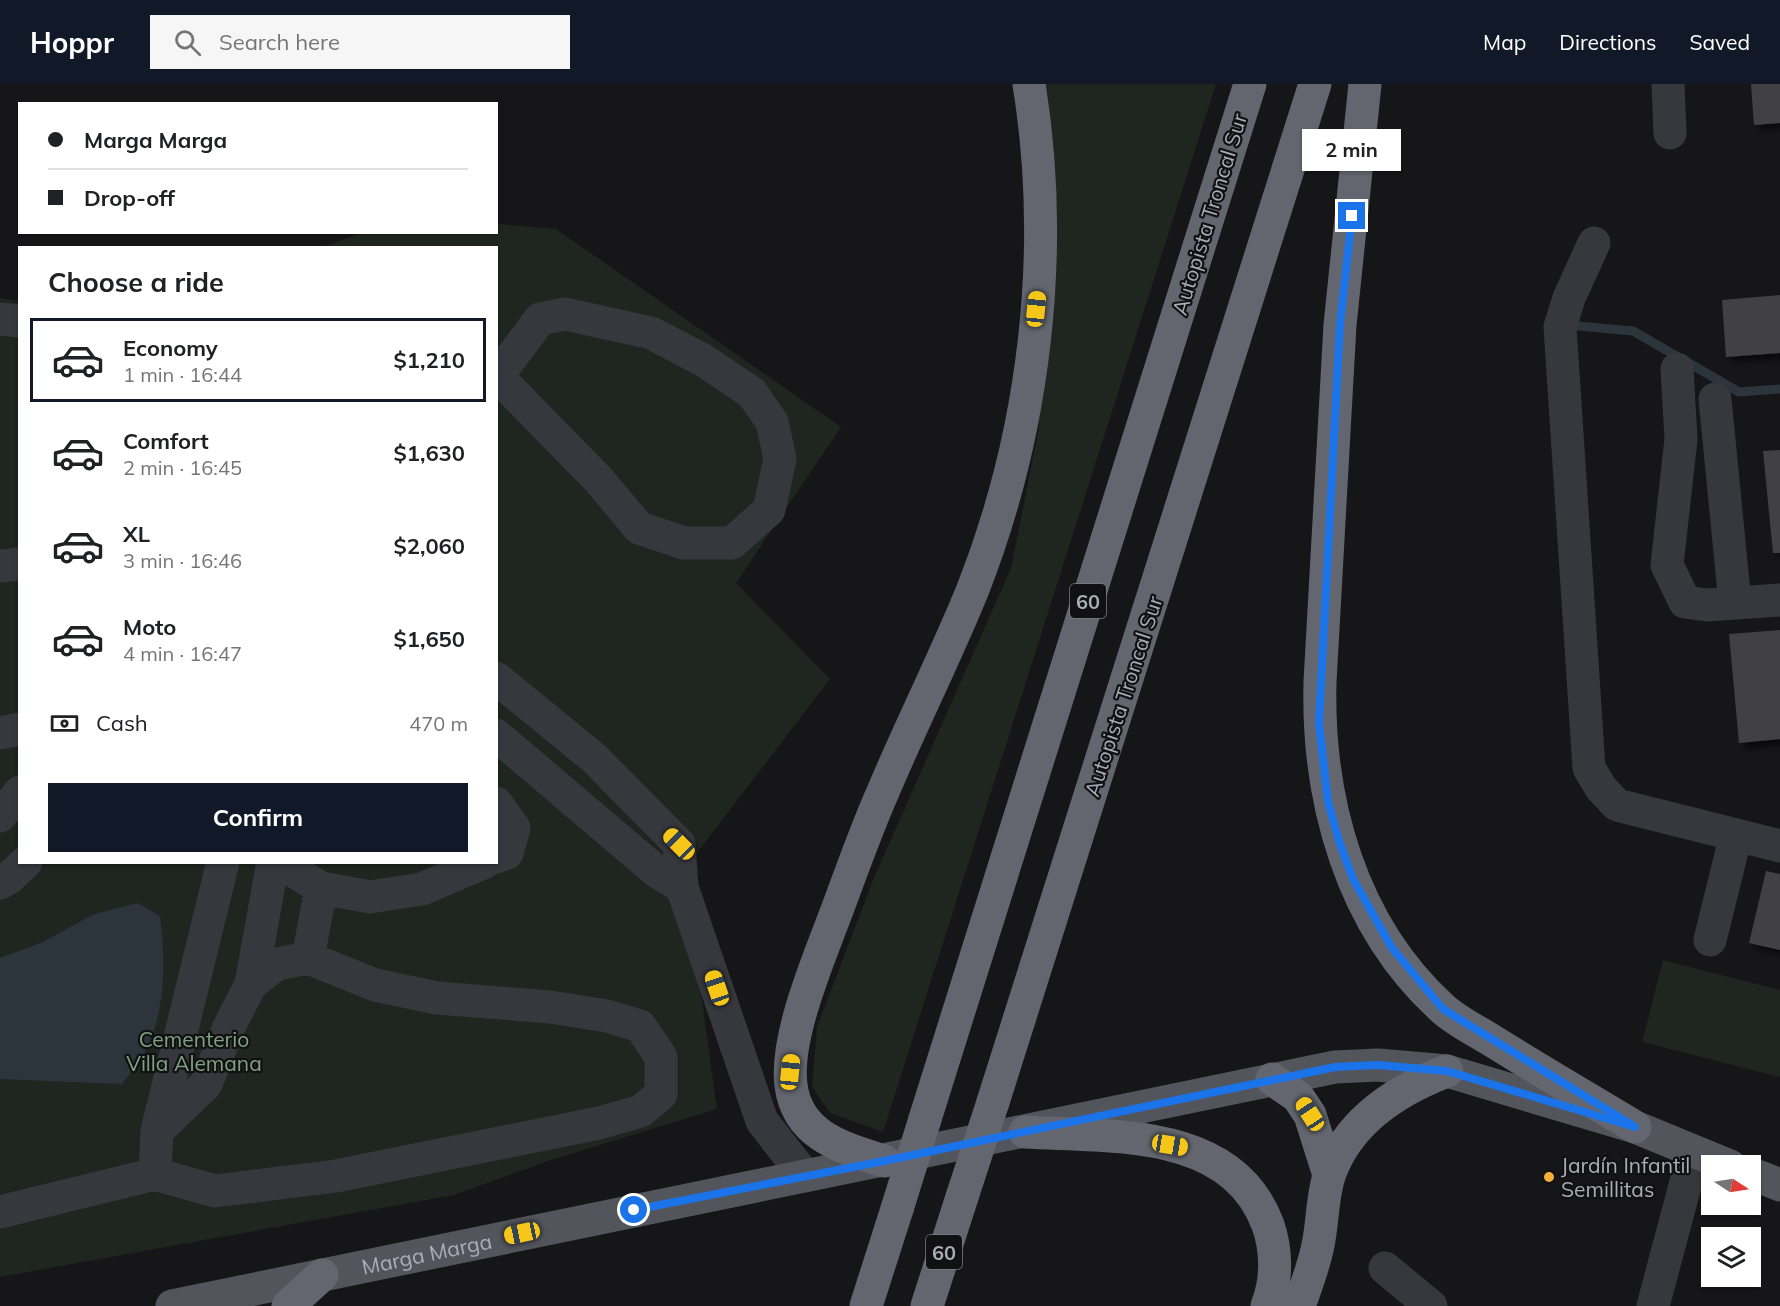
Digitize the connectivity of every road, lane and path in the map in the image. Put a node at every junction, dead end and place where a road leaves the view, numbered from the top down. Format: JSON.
{"nodes":[{"id":1,"x":1029,"y":84,"type":"edge"},
{"id":2,"x":1250,"y":84,"type":"edge"},
{"id":3,"x":1315,"y":84,"type":"edge"},
{"id":4,"x":1365,"y":84,"type":"edge"},
{"id":5,"x":1668,"y":84,"type":"edge"},
{"id":6,"x":1670,"y":133,"type":"dead end"},
{"id":7,"x":1594,"y":243,"type":"dead end"},
{"id":8,"x":0,"y":319,"type":"edge"},
{"id":9,"x":18,"y":321,"type":"edge"},
{"id":10,"x":1677,"y":369,"type":"dead end"},
{"id":11,"x":498,"y":374,"type":"edge"},
{"id":12,"x":498,"y":376,"type":"edge"},
{"id":13,"x":1715,"y":399,"type":"dead end"},
{"id":14,"x":18,"y":564,"type":"edge"},
{"id":15,"x":0,"y":566,"type":"edge"},
{"id":16,"x":1780,"y":600,"type":"edge"},
{"id":17,"x":1735,"y":603,"type":"junction"},
{"id":18,"x":498,"y":680,"type":"edge"},
{"id":19,"x":18,"y":729,"type":"edge"},
{"id":20,"x":0,"y":733,"type":"edge"},
{"id":21,"x":498,"y":737,"type":"edge"},
{"id":22,"x":18,"y":794,"type":"edge"},
{"id":23,"x":498,"y":806,"type":"edge"},
{"id":24,"x":0,"y":816,"type":"edge"},
{"id":25,"x":1736,"y":835,"type":"junction"},
{"id":26,"x":1780,"y":846,"type":"edge"},
{"id":27,"x":498,"y":856,"type":"edge"},
{"id":28,"x":24,"y":864,"type":"edge"},
{"id":29,"x":223,"y":864,"type":"edge"},
{"id":30,"x":273,"y":864,"type":"edge"},
{"id":31,"x":282,"y":864,"type":"edge"},
{"id":32,"x":480,"y":864,"type":"edge"},
{"id":33,"x":0,"y":883,"type":"edge"},
{"id":34,"x":682,"y":887,"type":"junction"},
{"id":35,"x":321,"y":888,"type":"junction"},
{"id":36,"x":1710,"y":940,"type":"dead end"},
{"id":37,"x":309,"y":958,"type":"junction"},
{"id":38,"x":251,"y":984,"type":"junction"},
{"id":39,"x":1447,"y":1071,"type":"junction"},
{"id":40,"x":1272,"y":1079,"type":"junction"},
{"id":41,"x":1635,"y":1127,"type":"junction"},
{"id":42,"x":157,"y":1131,"type":"junction"},
{"id":43,"x":1024,"y":1132,"type":"junction"},
{"id":44,"x":1694,"y":1152,"type":"junction"},
{"id":45,"x":1702,"y":1155,"type":"edge"},
{"id":46,"x":884,"y":1161,"type":"junction"},
{"id":47,"x":155,"y":1174,"type":"junction"},
{"id":48,"x":804,"y":1175,"type":"junction"},
{"id":49,"x":1329,"y":1175,"type":"junction"},
{"id":50,"x":1761,"y":1177,"type":"edge"},
{"id":51,"x":1780,"y":1185,"type":"edge"},
{"id":52,"x":962,"y":1197,"type":"junction"},
{"id":53,"x":0,"y":1212,"type":"edge"},
{"id":54,"x":1385,"y":1268,"type":"dead end"},
{"id":55,"x":322,"y":1275,"type":"junction"},
{"id":56,"x":172,"y":1306,"type":"edge"},
{"id":57,"x":288,"y":1306,"type":"edge"},
{"id":58,"x":866,"y":1306,"type":"edge"},
{"id":59,"x":927,"y":1306,"type":"edge"},
{"id":60,"x":949,"y":1306,"type":"edge"},
{"id":61,"x":1267,"y":1306,"type":"edge"},
{"id":62,"x":1299,"y":1306,"type":"edge"},
{"id":63,"x":1431,"y":1306,"type":"edge"},
{"id":64,"x":1653,"y":1306,"type":"edge"}],
"edges":[{"from":1,"to":46,"type":"highway"},
{"from":2,"to":58,"type":"highway","name":"Autopista Troncal Sur","number":"60","bridge":true},
{"from":3,"to":52,"type":"highway","name":"Autopista Troncal Sur","number":"60","bridge":true},
{"from":4,"to":41,"type":"highway"},
{"from":5,"to":6,"type":"street"},
{"from":7,"to":25,"type":"street"},
{"from":8,"to":9,"type":"street"},
{"from":10,"to":17,"type":"street"},
{"from":11,"to":12,"type":"street"},
{"from":13,"to":17,"type":"street"},
{"from":14,"to":15,"type":"street"},
{"from":16,"to":17,"type":"street"},
{"from":18,"to":34,"type":"street"},
{"from":19,"to":20,"type":"street"},
{"from":21,"to":34,"type":"street"},
{"from":22,"to":24,"type":"street"},
{"from":23,"to":27,"type":"street"},
{"from":25,"to":26,"type":"street"},
{"from":25,"to":36,"type":"street"},
{"from":28,"to":33,"type":"street"},
{"from":29,"to":42,"type":"street"},
{"from":30,"to":38,"type":"street"},
{"from":31,"to":35,"type":"street"},
{"from":32,"to":35,"type":"street"},
{"from":34,"to":48,"type":"street"},
{"from":35,"to":37,"type":"street"},
{"from":37,"to":38,"type":"street"},
{"from":37,"to":47,"type":"street"},
{"from":38,"to":42,"type":"street"},
{"from":39,"to":40,"type":"main road","name":"Marga Marga"},
{"from":39,"to":41,"type":"main road","name":"Marga Marga"},
{"from":39,"to":49,"type":"highway"},
{"from":40,"to":43,"type":"main road","name":"Marga Marga"},
{"from":40,"to":49,"type":"highway"},
{"from":41,"to":44,"type":"main road","name":"Marga Marga"},
{"from":42,"to":47,"type":"street"},
{"from":43,"to":46,"type":"main road","name":"Marga Marga"},
{"from":43,"to":61,"type":"highway"},
{"from":44,"to":45,"type":"main road","name":"Marga Marga"},
{"from":44,"to":64,"type":"street"},
{"from":46,"to":48,"type":"main road","name":"Marga Marga"},
{"from":47,"to":53,"type":"street"},
{"from":48,"to":55,"type":"main road","name":"Marga Marga"},
{"from":49,"to":62,"type":"highway"},
{"from":50,"to":51,"type":"main road"},
{"from":52,"to":59,"type":"highway","name":"Autopista Troncal Sur","number":"60"},
{"from":52,"to":60,"type":"highway"},
{"from":54,"to":63,"type":"street"},
{"from":55,"to":56,"type":"main road","name":"Marga Marga"},
{"from":55,"to":57,"type":"highway"}]}
